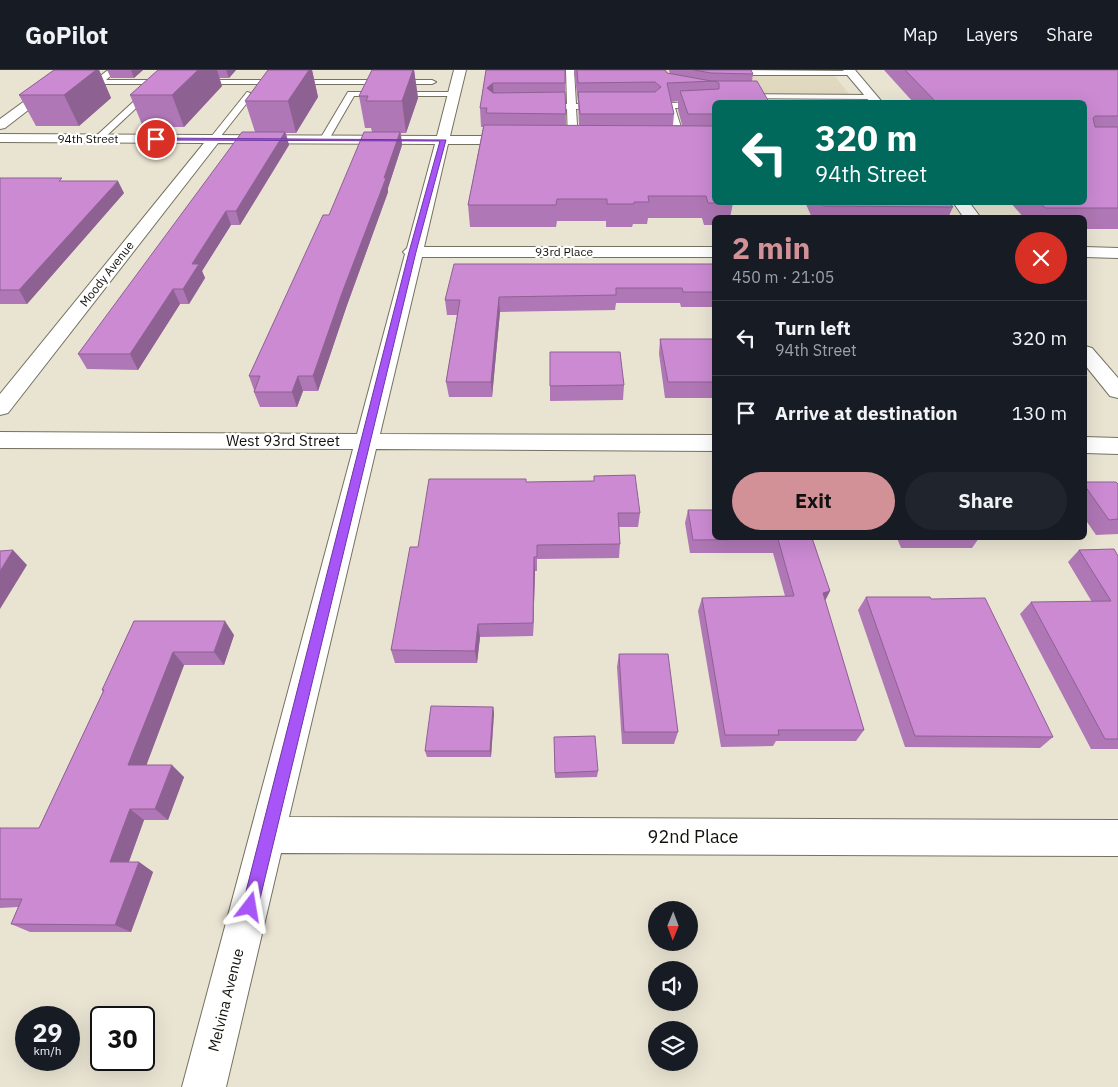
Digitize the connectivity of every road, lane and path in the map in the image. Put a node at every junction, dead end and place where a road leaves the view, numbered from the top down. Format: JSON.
{"nodes":[{"id":1,"x":74,"y":70,"type":"edge"},
{"id":2,"x":113,"y":70,"type":"edge"},
{"id":3,"x":570,"y":70,"type":"edge"},
{"id":4,"x":736,"y":70,"type":"edge"},
{"id":5,"x":814,"y":71,"type":"edge"},
{"id":6,"x":850,"y":71,"type":"edge"},
{"id":7,"x":239,"y":76,"type":"edge"},
{"id":8,"x":448,"y":82,"type":"edge"},
{"id":9,"x":42,"y":94,"type":"junction"},
{"id":10,"x":61,"y":94,"type":"edge"},
{"id":11,"x":147,"y":94,"type":"edge"},
{"id":12,"x":250,"y":94,"type":"edge"},
{"id":13,"x":389,"y":94,"type":"edge"},
{"id":14,"x":407,"y":94,"type":"edge"},
{"id":15,"x":708,"y":96,"type":"edge"},
{"id":16,"x":728,"y":96,"type":"edge"},
{"id":17,"x":712,"y":100,"type":"edge"},
{"id":18,"x":716,"y":100,"type":"edge"},
{"id":19,"x":874,"y":100,"type":"edge"},
{"id":20,"x":572,"y":106,"type":"junction"},
{"id":21,"x":608,"y":106,"type":"edge"},
{"id":22,"x":533,"y":107,"type":"edge"},
{"id":23,"x":0,"y":125,"type":"edge"},
{"id":24,"x":0,"y":138,"type":"edge"},
{"id":25,"x":98,"y":139,"type":"junction"},
{"id":26,"x":214,"y":139,"type":"junction"},
{"id":27,"x":324,"y":139,"type":"junction"},
{"id":28,"x":443,"y":140,"type":"junction"},
{"id":29,"x":536,"y":140,"type":"edge"},
{"id":30,"x":555,"y":140,"type":"edge"},
{"id":31,"x":578,"y":140,"type":"joint"},
{"id":32,"x":675,"y":140,"type":"joint"},
{"id":33,"x":698,"y":140,"type":"edge"},
{"id":34,"x":412,"y":252,"type":"junction"},
{"id":35,"x":712,"y":252,"type":"edge"},
{"id":36,"x":1087,"y":252,"type":"edge"},
{"id":37,"x":1118,"y":252,"type":"edge"},
{"id":38,"x":1087,"y":354,"type":"edge"},
{"id":39,"x":1118,"y":391,"type":"edge"},
{"id":40,"x":0,"y":408,"type":"edge"},
{"id":41,"x":0,"y":440,"type":"edge"},
{"id":42,"x":367,"y":441,"type":"junction"},
{"id":43,"x":712,"y":443,"type":"edge"},
{"id":44,"x":1087,"y":445,"type":"edge"},
{"id":45,"x":1118,"y":446,"type":"edge"},
{"id":46,"x":268,"y":835,"type":"junction"},
{"id":47,"x":1118,"y":838,"type":"edge"},
{"id":48,"x":204,"y":1087,"type":"edge"}],
"edges":[{"from":1,"to":9,"type":"street"},
{"from":2,"to":7,"type":"lane"},
{"from":3,"to":20,"type":"lane"},
{"from":4,"to":5,"type":"lane"},
{"from":5,"to":6,"type":"lane"},
{"from":6,"to":19,"type":"street"},
{"from":7,"to":8,"type":"lane"},
{"from":8,"to":14,"type":"lane"},
{"from":8,"to":28,"type":"street","name":"Melvina Avenue"},
{"from":9,"to":10,"type":"lane"},
{"from":9,"to":23,"type":"street"},
{"from":11,"to":25,"type":"lane"},
{"from":12,"to":26,"type":"lane"},
{"from":13,"to":27,"type":"lane"},
{"from":15,"to":18,"type":"lane"},
{"from":16,"to":19,"type":"lane"},
{"from":17,"to":32,"type":"lane"},
{"from":20,"to":21,"type":"lane"},
{"from":20,"to":22,"type":"lane"},
{"from":20,"to":31,"type":"lane"},
{"from":24,"to":25,"type":"street","name":"94th Street"},
{"from":25,"to":26,"type":"street","name":"94th Street"},
{"from":26,"to":27,"type":"street","name":"94th Street"},
{"from":26,"to":40,"type":"street","name":"Moody Avenue"},
{"from":27,"to":28,"type":"street","name":"94th Street"},
{"from":28,"to":29,"type":"street","name":"94th Street"},
{"from":28,"to":34,"type":"street","name":"Melvina Avenue"},
{"from":30,"to":31,"type":"street"},
{"from":32,"to":33,"type":"street"},
{"from":34,"to":35,"type":"street","name":"93rd Place"},
{"from":34,"to":42,"type":"street","name":"Melvina Avenue"},
{"from":36,"to":37,"type":"street"},
{"from":38,"to":39,"type":"street"},
{"from":41,"to":42,"type":"street","name":"West 93rd Street"},
{"from":42,"to":43,"type":"street","name":"West 93rd Street"},
{"from":42,"to":46,"type":"street","name":"Melvina Avenue"},
{"from":44,"to":45,"type":"street"},
{"from":46,"to":47,"type":"street","name":"92nd Place"},
{"from":46,"to":48,"type":"street","name":"Melvina Avenue"}]}
